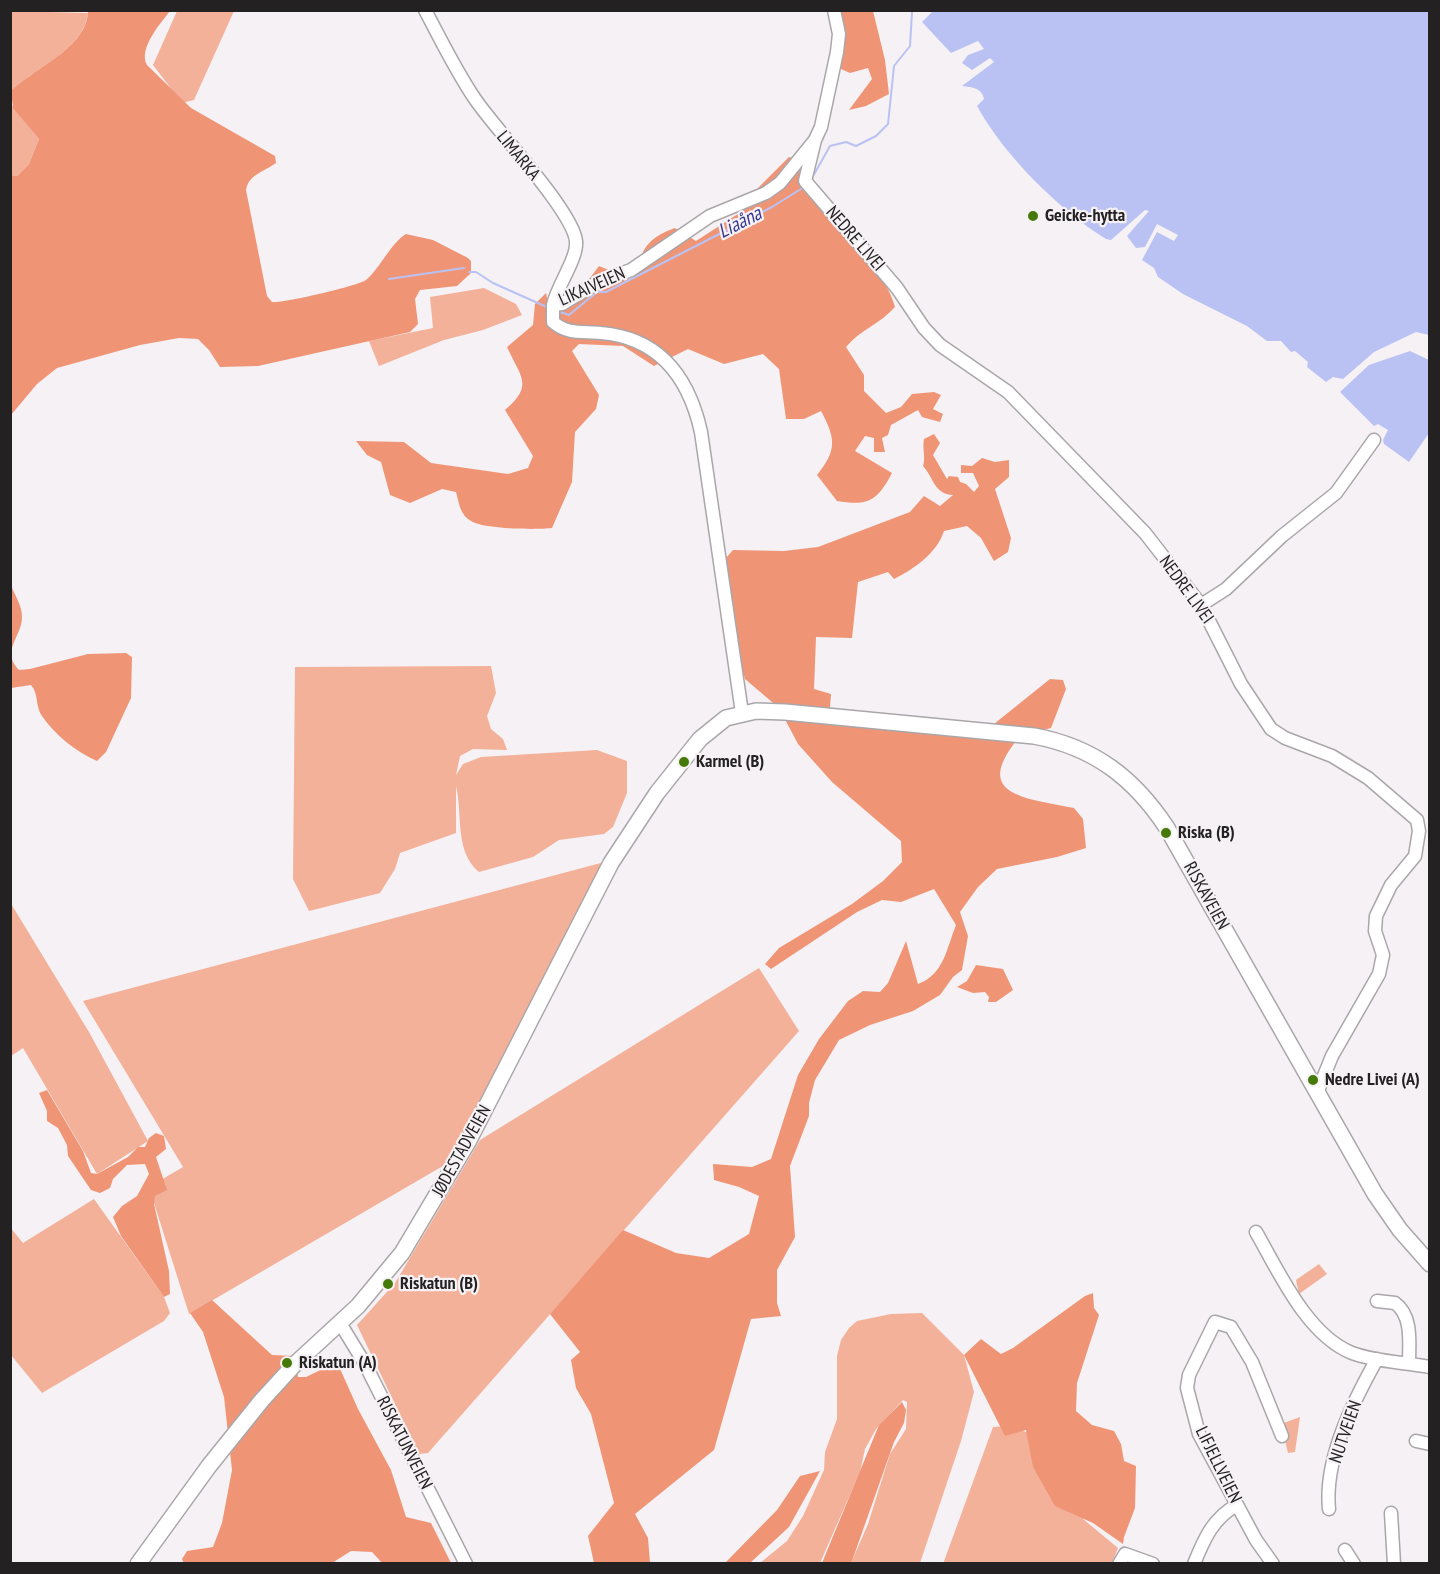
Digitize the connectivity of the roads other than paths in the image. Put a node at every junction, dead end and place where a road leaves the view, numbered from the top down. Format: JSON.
{"nodes":[{"id":1,"x":425,"y":10,"type":"edge"},
{"id":2,"x":834,"y":10,"type":"edge"},
{"id":3,"x":815,"y":140,"type":"junction"},
{"id":4,"x":552,"y":305,"type":"junction"},
{"id":5,"x":1374,"y":440,"type":"dead end"},
{"id":6,"x":1201,"y":605,"type":"junction"},
{"id":7,"x":742,"y":713,"type":"junction"},
{"id":8,"x":1317,"y":1093,"type":"junction"},
{"id":9,"x":1256,"y":1232,"type":"dead end"},
{"id":10,"x":1430,"y":1264,"type":"edge"},
{"id":11,"x":1377,"y":1300,"type":"dead end"},
{"id":12,"x":340,"y":1323,"type":"junction"},
{"id":13,"x":1377,"y":1359,"type":"junction"},
{"id":14,"x":1409,"y":1363,"type":"junction"},
{"id":15,"x":1430,"y":1366,"type":"edge"},
{"id":16,"x":1282,"y":1436,"type":"dead end"},
{"id":17,"x":1416,"y":1441,"type":"dead end"},
{"id":18,"x":1430,"y":1444,"type":"edge"},
{"id":19,"x":1237,"y":1505,"type":"junction"},
{"id":20,"x":1329,"y":1509,"type":"dead end"},
{"id":21,"x":1391,"y":1513,"type":"dead end"},
{"id":22,"x":1345,"y":1550,"type":"dead end"},
{"id":23,"x":138,"y":1563,"type":"edge"},
{"id":24,"x":466,"y":1563,"type":"edge"},
{"id":25,"x":1119,"y":1563,"type":"edge"},
{"id":26,"x":1153,"y":1563,"type":"edge"},
{"id":27,"x":1194,"y":1563,"type":"edge"},
{"id":28,"x":1273,"y":1563,"type":"edge"},
{"id":29,"x":1354,"y":1563,"type":"edge"},
{"id":30,"x":1394,"y":1563,"type":"edge"}],
"edges":[{"from":1,"to":4,"type":"street","name":"LIMARKA"},
{"from":2,"to":3,"type":"street","name":"LIKAIVEIEN"},
{"from":3,"to":4,"type":"street","name":"LIKAIVEIEN"},
{"from":3,"to":6,"type":"street","name":"NEDRE LIVEI"},
{"from":4,"to":7,"type":"street","name":"LIKAIVEIEN"},
{"from":5,"to":6,"type":"street"},
{"from":6,"to":8,"type":"street","name":"NEDRE LIVEI"},
{"from":7,"to":8,"type":"main road","name":"RISKAVEIEN"},
{"from":7,"to":12,"type":"main road","name":"JØDESTADVEIEN"},
{"from":8,"to":10,"type":"main road","name":"RISKAVEIEN"},
{"from":9,"to":13,"type":"street"},
{"from":11,"to":14,"type":"street"},
{"from":12,"to":23,"type":"main road","name":"JØDESTADVEIEN"},
{"from":12,"to":24,"type":"street","name":"RISKATUNVEIEN"},
{"from":13,"to":14,"type":"street"},
{"from":13,"to":20,"type":"street","name":"NUTVEIEN"},
{"from":14,"to":15,"type":"street"},
{"from":16,"to":19,"type":"street","name":"LIFJELLVEIEN"},
{"from":17,"to":18,"type":"street"},
{"from":19,"to":27,"type":"street"},
{"from":19,"to":28,"type":"street","name":"LIFJELLVEIEN"},
{"from":21,"to":30,"type":"street"},
{"from":22,"to":29,"type":"street"},
{"from":25,"to":26,"type":"street"}]}
